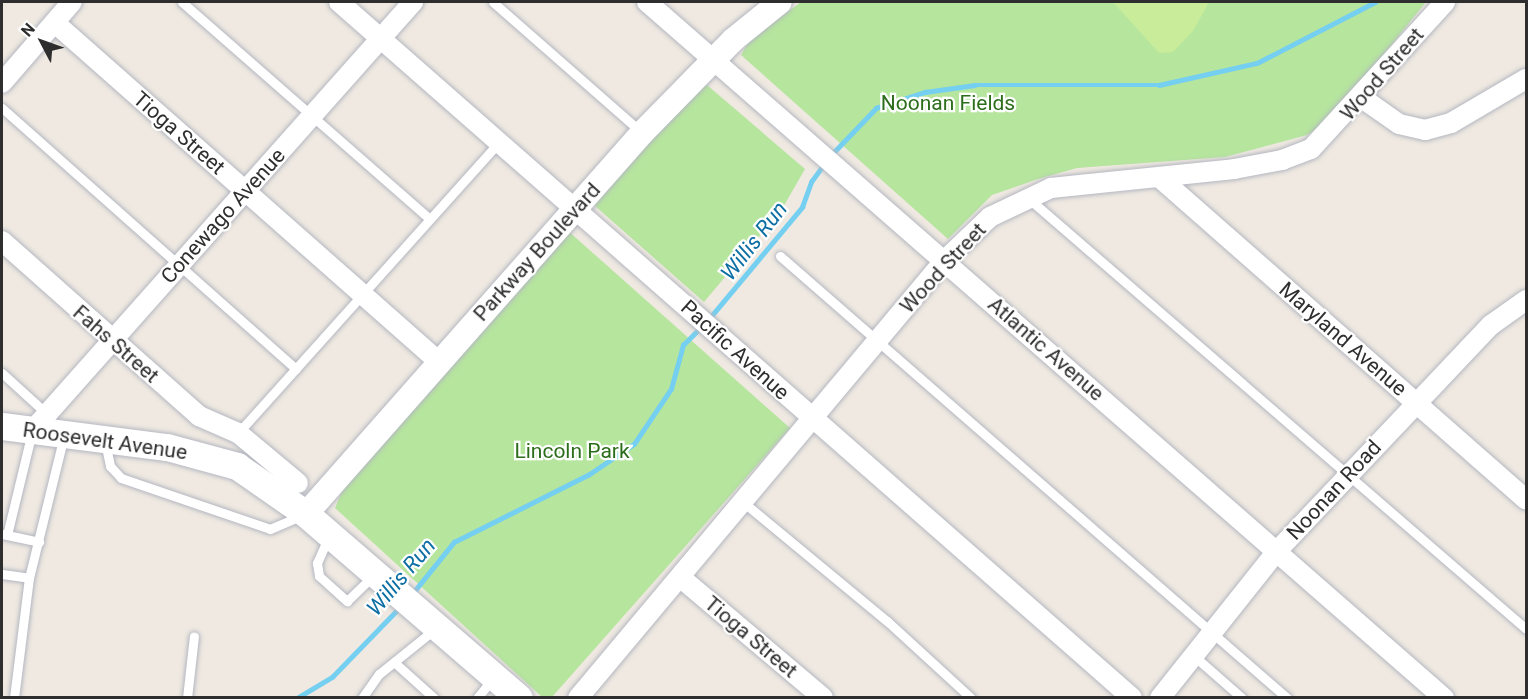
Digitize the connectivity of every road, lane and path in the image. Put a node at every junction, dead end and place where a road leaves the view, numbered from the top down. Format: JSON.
{"nodes":[{"id":1,"x":72,"y":2,"type":"edge"},
{"id":2,"x":182,"y":2,"type":"edge"},
{"id":3,"x":339,"y":2,"type":"edge"},
{"id":4,"x":413,"y":2,"type":"edge"},
{"id":5,"x":493,"y":2,"type":"edge"},
{"id":6,"x":647,"y":2,"type":"edge"},
{"id":7,"x":780,"y":2,"type":"edge"},
{"id":8,"x":1445,"y":2,"type":"edge"},
{"id":9,"x":55,"y":23,"type":"junction"},
{"id":10,"x":381,"y":39,"type":"junction"},
{"id":11,"x":712,"y":61,"type":"junction"},
{"id":12,"x":1527,"y":80,"type":"edge"},
{"id":13,"x":2,"y":83,"type":"edge"},
{"id":14,"x":1362,"y":98,"type":"junction"},
{"id":15,"x":2,"y":108,"type":"edge"},
{"id":16,"x":311,"y":116,"type":"junction"},
{"id":17,"x":642,"y":133,"type":"junction"},
{"id":18,"x":498,"y":143,"type":"junction"},
{"id":19,"x":1160,"y":178,"type":"junction"},
{"id":20,"x":247,"y":192,"type":"junction"},
{"id":21,"x":1026,"y":197,"type":"junction"},
{"id":22,"x":575,"y":208,"type":"junction"},
{"id":23,"x":429,"y":218,"type":"junction"},
{"id":24,"x":2,"y":241,"type":"edge"},
{"id":25,"x":780,"y":256,"type":"dead end"},
{"id":26,"x":944,"y":261,"type":"junction"},
{"id":27,"x":178,"y":266,"type":"junction"},
{"id":28,"x":361,"y":293,"type":"junction"},
{"id":29,"x":1527,"y":300,"type":"edge"},
{"id":30,"x":112,"y":340,"type":"junction"},
{"id":31,"x":878,"y":341,"type":"junction"},
{"id":32,"x":439,"y":362,"type":"junction"},
{"id":33,"x":296,"y":369,"type":"junction"},
{"id":34,"x":2,"y":373,"type":"edge"},
{"id":35,"x":1416,"y":403,"type":"junction"},
{"id":36,"x":813,"y":420,"type":"junction"},
{"id":37,"x":39,"y":422,"type":"junction"},
{"id":38,"x":2,"y":426,"type":"edge"},
{"id":39,"x":238,"y":433,"type":"junction"},
{"id":40,"x":64,"y":435,"type":"junction"},
{"id":41,"x":104,"y":440,"type":"junction"},
{"id":42,"x":1348,"y":477,"type":"junction"},
{"id":43,"x":298,"y":483,"type":"dead end"},
{"id":44,"x":1527,"y":500,"type":"edge"},
{"id":45,"x":743,"y":502,"type":"junction"},
{"id":46,"x":306,"y":514,"type":"junction"},
{"id":47,"x":330,"y":534,"type":"junction"},
{"id":48,"x":4,"y":535,"type":"edge"},
{"id":49,"x":39,"y":542,"type":"junction"},
{"id":50,"x":1277,"y":551,"type":"junction"},
{"id":51,"x":376,"y":573,"type":"junction"},
{"id":52,"x":2,"y":574,"type":"edge"},
{"id":53,"x":680,"y":577,"type":"junction"},
{"id":54,"x":29,"y":579,"type":"junction"},
{"id":55,"x":432,"y":622,"type":"junction"},
{"id":56,"x":1527,"y":629,"type":"edge"},
{"id":57,"x":1212,"y":634,"type":"junction"},
{"id":58,"x":194,"y":636,"type":"dead end"},
{"id":59,"x":1194,"y":656,"type":"junction"},
{"id":60,"x":394,"y":662,"type":"junction"},
{"id":61,"x":495,"y":676,"type":"junction"},
{"id":62,"x":14,"y":698,"type":"edge"},
{"id":63,"x":187,"y":698,"type":"edge"},
{"id":64,"x":362,"y":698,"type":"edge"},
{"id":65,"x":434,"y":698,"type":"edge"},
{"id":66,"x":477,"y":698,"type":"edge"},
{"id":67,"x":519,"y":698,"type":"edge"},
{"id":68,"x":578,"y":698,"type":"edge"},
{"id":69,"x":823,"y":698,"type":"edge"},
{"id":70,"x":971,"y":698,"type":"edge"},
{"id":71,"x":1131,"y":698,"type":"edge"},
{"id":72,"x":1160,"y":698,"type":"edge"},
{"id":73,"x":1242,"y":698,"type":"edge"},
{"id":74,"x":1287,"y":698,"type":"edge"},
{"id":75,"x":1444,"y":698,"type":"edge"}],
"edges":[{"from":1,"to":9,"type":"street"},
{"from":2,"to":16,"type":"lane"},
{"from":3,"to":10,"type":"street","name":"Pacific Avenue"},
{"from":4,"to":10,"type":"street","name":"Conewago Avenue"},
{"from":5,"to":17,"type":"lane"},
{"from":6,"to":11,"type":"street","name":"Atlantic Avenue"},
{"from":7,"to":11,"type":"street","name":"Parkway Boulevard"},
{"from":8,"to":14,"type":"street","name":"Wood Street"},
{"from":9,"to":13,"type":"street"},
{"from":9,"to":20,"type":"street","name":"Tioga Street"},
{"from":10,"to":16,"type":"street","name":"Conewago Avenue"},
{"from":10,"to":18,"type":"street","name":"Pacific Avenue"},
{"from":11,"to":17,"type":"street","name":"Parkway Boulevard"},
{"from":11,"to":26,"type":"street","name":"Atlantic Avenue"},
{"from":12,"to":14,"type":"street"},
{"from":14,"to":19,"type":"street","name":"Wood Street"},
{"from":15,"to":27,"type":"lane"},
{"from":16,"to":20,"type":"street","name":"Conewago Avenue"},
{"from":16,"to":23,"type":"lane"},
{"from":17,"to":22,"type":"street","name":"Parkway Boulevard"},
{"from":18,"to":22,"type":"street","name":"Pacific Avenue"},
{"from":18,"to":23,"type":"lane"},
{"from":19,"to":21,"type":"street","name":"Wood Street"},
{"from":19,"to":35,"type":"street","name":"Maryland Avenue"},
{"from":20,"to":27,"type":"street","name":"Conewago Avenue"},
{"from":20,"to":28,"type":"street","name":"Tioga Street"},
{"from":21,"to":26,"type":"street","name":"Wood Street"},
{"from":21,"to":42,"type":"lane"},
{"from":22,"to":32,"type":"street","name":"Parkway Boulevard"},
{"from":22,"to":36,"type":"street","name":"Pacific Avenue"},
{"from":23,"to":28,"type":"lane"},
{"from":24,"to":30,"type":"street","name":"Fahs Street"},
{"from":25,"to":31,"type":"lane"},
{"from":26,"to":31,"type":"street","name":"Wood Street"},
{"from":26,"to":50,"type":"street","name":"Atlantic Avenue"},
{"from":27,"to":30,"type":"street","name":"Conewago Avenue"},
{"from":27,"to":33,"type":"lane"},
{"from":28,"to":32,"type":"street","name":"Tioga Street"},
{"from":28,"to":33,"type":"lane"},
{"from":29,"to":35,"type":"street","name":"Noonan Road"},
{"from":30,"to":37,"type":"street","name":"Conewago Avenue"},
{"from":30,"to":39,"type":"street","name":"Fahs Street"},
{"from":31,"to":36,"type":"street","name":"Wood Street"},
{"from":31,"to":57,"type":"lane"},
{"from":32,"to":46,"type":"street","name":"Parkway Boulevard"},
{"from":33,"to":39,"type":"lane"},
{"from":34,"to":37,"type":"lane"},
{"from":35,"to":42,"type":"street","name":"Noonan Road"},
{"from":35,"to":44,"type":"street","name":"Maryland Avenue"},
{"from":36,"to":45,"type":"street","name":"Wood Street"},
{"from":36,"to":71,"type":"street","name":"Pacific Avenue"},
{"from":37,"to":38,"type":"main road","name":"Roosevelt Avenue"},
{"from":37,"to":40,"type":"main road","name":"Roosevelt Avenue"},
{"from":37,"to":48,"type":"lane"},
{"from":39,"to":43,"type":"street","name":"Fahs Street"},
{"from":40,"to":41,"type":"main road","name":"Roosevelt Avenue"},
{"from":40,"to":49,"type":"lane"},
{"from":41,"to":46,"type":"main road","name":"Roosevelt Avenue"},
{"from":41,"to":46,"type":"lane"},
{"from":42,"to":50,"type":"street","name":"Noonan Road"},
{"from":42,"to":56,"type":"lane"},
{"from":45,"to":53,"type":"street","name":"Wood Street"},
{"from":45,"to":70,"type":"lane"},
{"from":46,"to":47,"type":"main road","name":"Roosevelt Avenue"},
{"from":47,"to":51,"type":"main road","name":"Roosevelt Avenue"},
{"from":47,"to":51,"type":"lane"},
{"from":48,"to":49,"type":"lane"},
{"from":49,"to":54,"type":"lane"},
{"from":50,"to":57,"type":"street","name":"Noonan Road"},
{"from":50,"to":75,"type":"street","name":"Atlantic Avenue"},
{"from":51,"to":55,"type":"main road","name":"Roosevelt Avenue"},
{"from":52,"to":54,"type":"lane"},
{"from":53,"to":68,"type":"street","name":"Wood Street"},
{"from":53,"to":69,"type":"street","name":"Tioga Street"},
{"from":54,"to":62,"type":"lane"},
{"from":55,"to":60,"type":"lane"},
{"from":55,"to":61,"type":"main road","name":"Roosevelt Avenue"},
{"from":57,"to":59,"type":"street","name":"Noonan Road"},
{"from":57,"to":74,"type":"lane"},
{"from":58,"to":63,"type":"lane"},
{"from":59,"to":72,"type":"street","name":"Noonan Road"},
{"from":59,"to":73,"type":"lane"},
{"from":60,"to":64,"type":"lane"},
{"from":60,"to":65,"type":"lane"},
{"from":61,"to":66,"type":"lane"},
{"from":61,"to":67,"type":"main road","name":"Roosevelt Avenue"}]}
